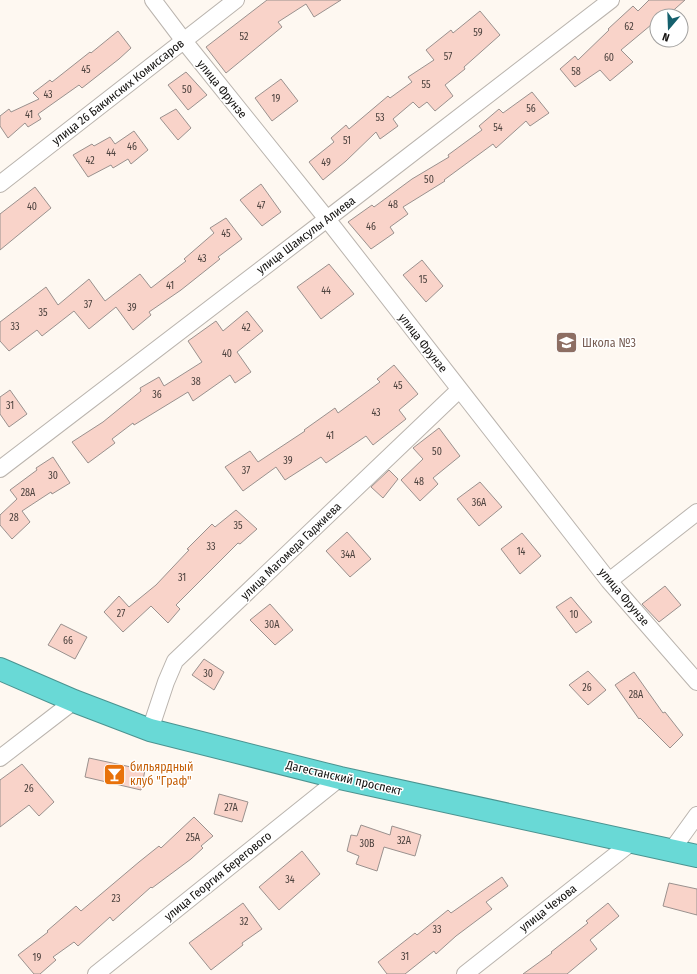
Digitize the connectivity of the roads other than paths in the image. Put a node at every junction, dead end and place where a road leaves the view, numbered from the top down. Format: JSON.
{"nodes":[{"id":1,"x":153,"y":0,"type":"edge"},
{"id":2,"x":236,"y":0,"type":"edge"},
{"id":3,"x":611,"y":0,"type":"edge"},
{"id":4,"x":184,"y":41,"type":"junction"},
{"id":5,"x":0,"y":184,"type":"edge"},
{"id":6,"x":327,"y":219,"type":"junction"},
{"id":7,"x":459,"y":390,"type":"junction"},
{"id":8,"x":0,"y":469,"type":"edge"},
{"id":9,"x":697,"y":512,"type":"edge"},
{"id":10,"x":609,"y":581,"type":"junction"},
{"id":11,"x":0,"y":669,"type":"edge"},
{"id":12,"x":697,"y":682,"type":"edge"},
{"id":13,"x":74,"y":700,"type":"junction"},
{"id":14,"x":150,"y":730,"type":"junction"},
{"id":15,"x":0,"y":758,"type":"edge"},
{"id":16,"x":340,"y":778,"type":"junction"},
{"id":17,"x":697,"y":816,"type":"edge"},
{"id":18,"x":632,"y":842,"type":"junction"},
{"id":19,"x":671,"y":850,"type":"junction"},
{"id":20,"x":697,"y":856,"type":"edge"},
{"id":21,"x":96,"y":974,"type":"edge"},
{"id":22,"x":465,"y":974,"type":"edge"}],
"edges":[{"from":1,"to":4,"type":"street","name":"улица Фрунзе"},
{"from":2,"to":4,"type":"street","name":"улица 26 Бакинских Комиссаров"},
{"from":3,"to":6,"type":"street","name":"улица Шамсулы Алиева"},
{"from":4,"to":5,"type":"street","name":"улица 26 Бакинских Комиссаров"},
{"from":4,"to":6,"type":"street","name":"улица Фрунзе"},
{"from":6,"to":7,"type":"street","name":"улица Фрунзе"},
{"from":6,"to":8,"type":"street","name":"улица Шамсулы Алиева"},
{"from":7,"to":10,"type":"street","name":"улица Фрунзе"},
{"from":7,"to":14,"type":"street","name":"улица Магомеда Гаджиева"},
{"from":9,"to":10,"type":"street"},
{"from":10,"to":12,"type":"street","name":"улица Фрунзе"},
{"from":11,"to":13,"type":"highway","name":"Дагестанский проспект"},
{"from":13,"to":14,"type":"highway","name":"Дагестанский проспект"},
{"from":13,"to":15,"type":"street"},
{"from":14,"to":16,"type":"highway","name":"Дагестанский проспект"},
{"from":16,"to":18,"type":"highway","name":"Дагестанский проспект"},
{"from":16,"to":21,"type":"street","name":"улица Георгия Берегового"},
{"from":17,"to":19,"type":"street"},
{"from":18,"to":19,"type":"highway","name":"Дагестанский проспект"},
{"from":18,"to":22,"type":"street","name":"улица Чехова"},
{"from":19,"to":20,"type":"highway","name":"Дагестанский проспект"}]}
